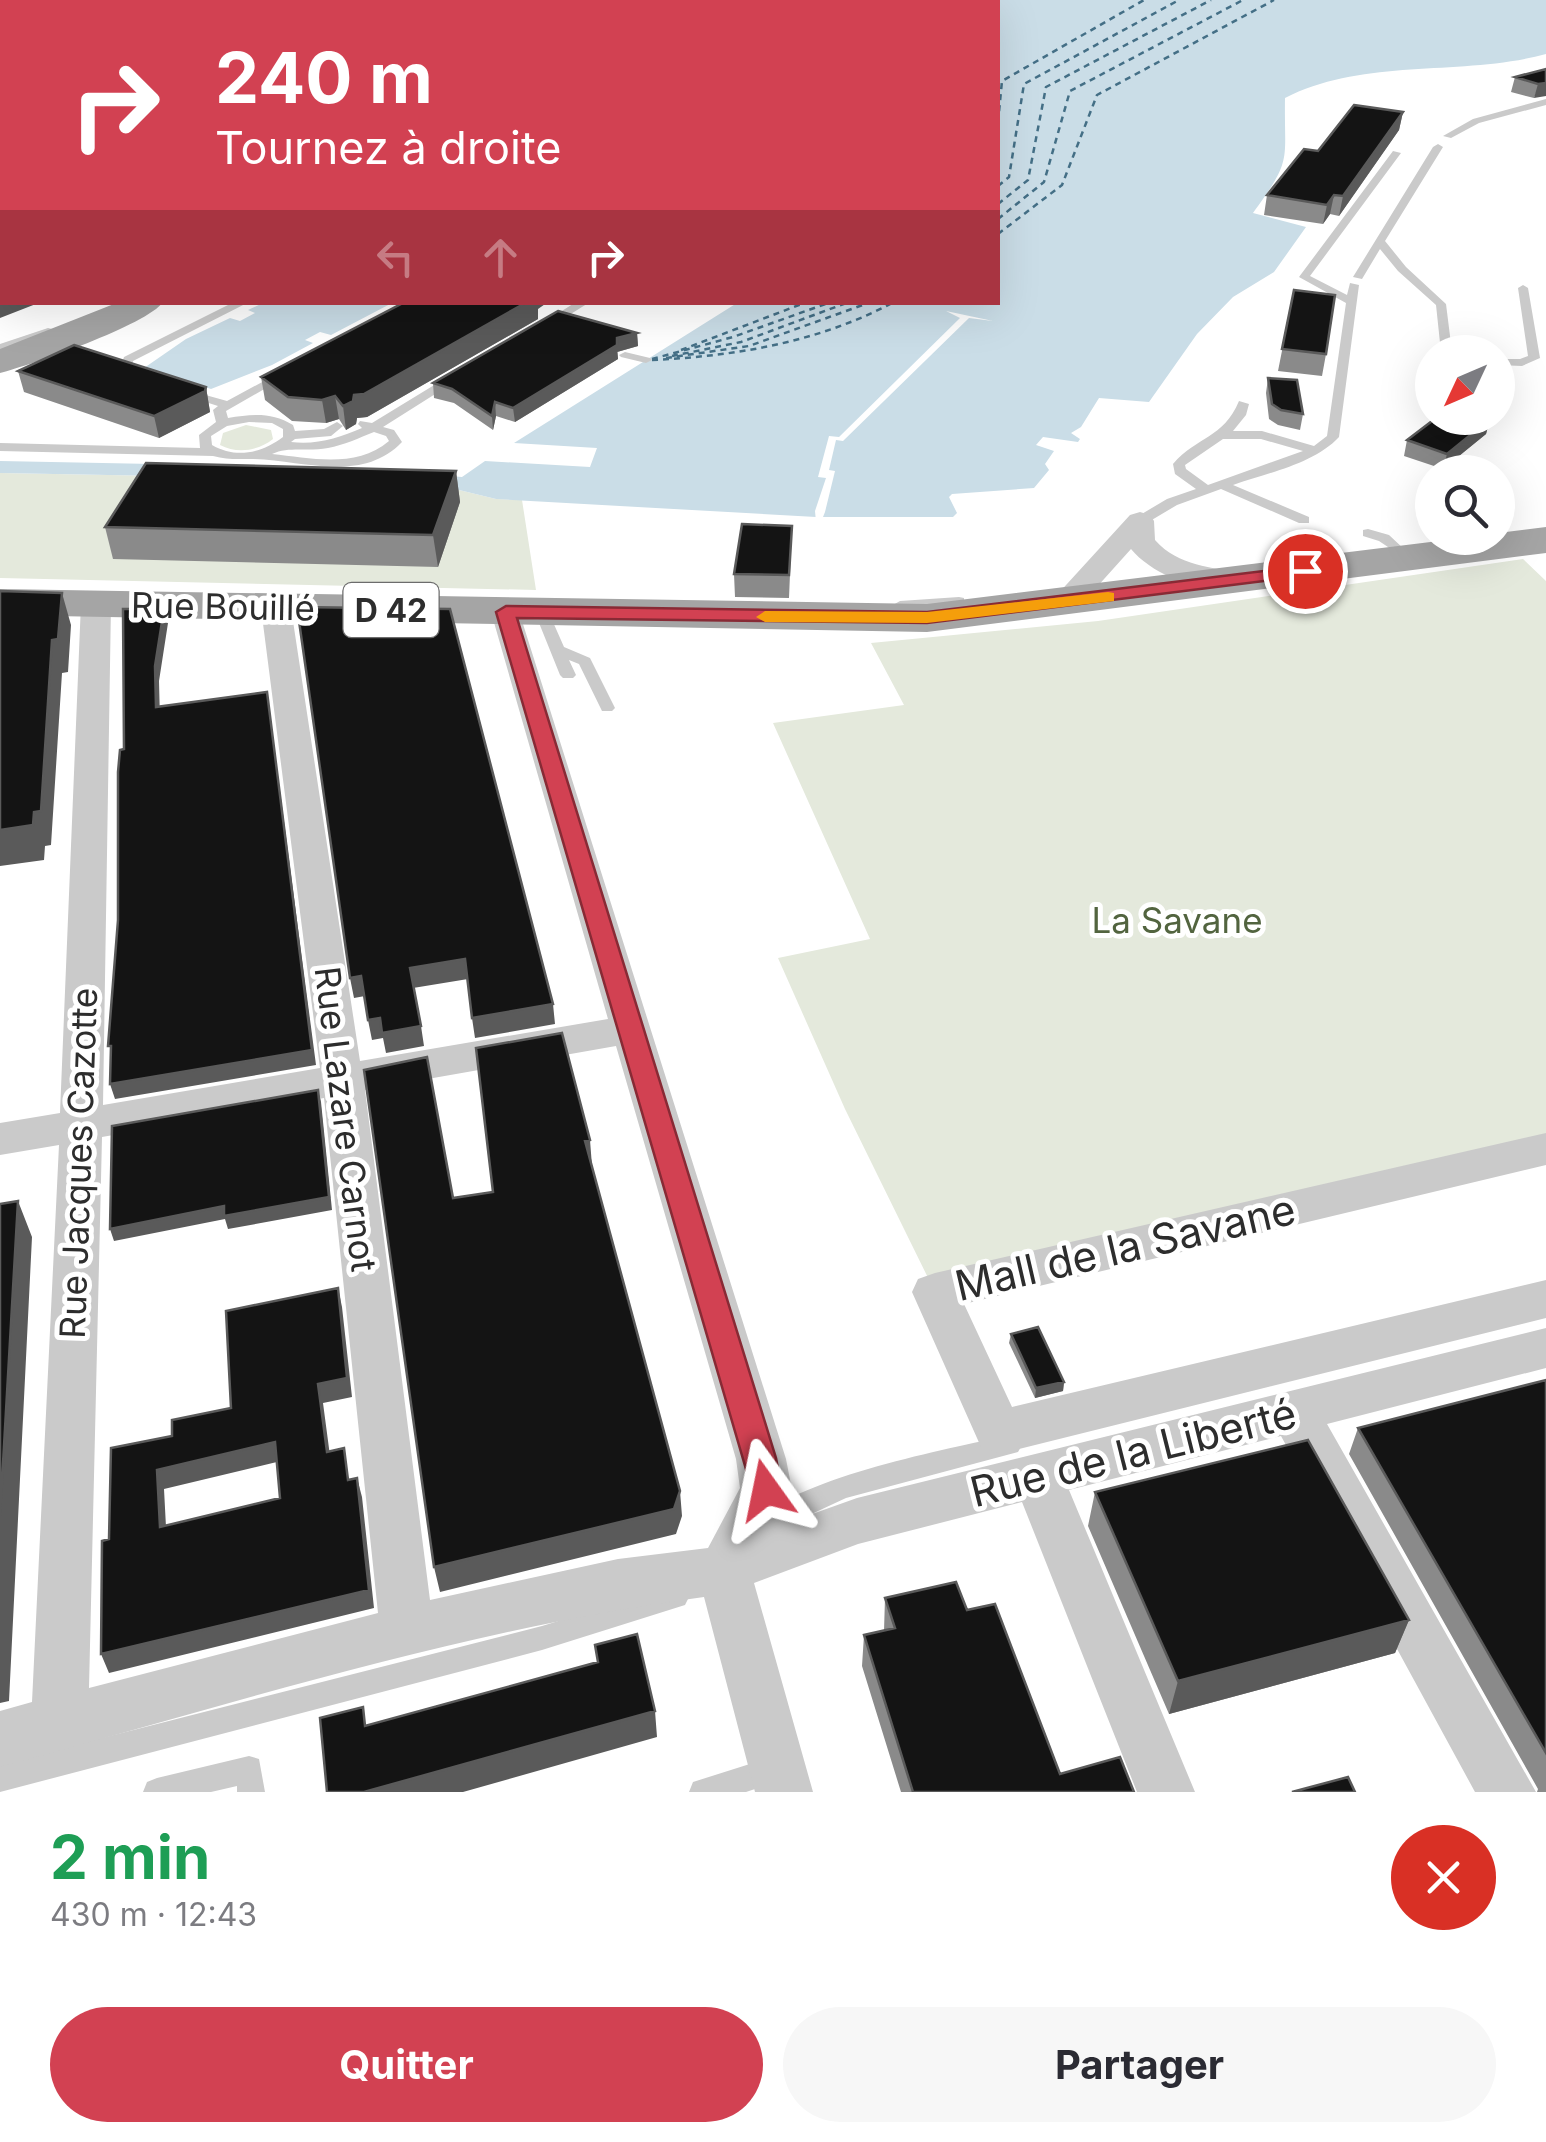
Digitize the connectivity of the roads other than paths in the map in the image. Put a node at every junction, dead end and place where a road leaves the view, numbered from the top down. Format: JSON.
{"nodes":[{"id":1,"x":1546,"y":102,"type":"edge"},
{"id":2,"x":1448,"y":136,"type":"dead end"},
{"id":3,"x":1438,"y":146,"type":"dead end"},
{"id":4,"x":1396,"y":153,"type":"edge"},
{"id":5,"x":1380,"y":242,"type":"junction"},
{"id":6,"x":1523,"y":288,"type":"dead end"},
{"id":7,"x":1352,"y":302,"type":"junction"},
{"id":8,"x":78,"y":305,"type":"edge"},
{"id":9,"x":110,"y":305,"type":"edge"},
{"id":10,"x":140,"y":305,"type":"edge"},
{"id":11,"x":238,"y":305,"type":"edge"},
{"id":12,"x":580,"y":305,"type":"edge"},
{"id":13,"x":1444,"y":335,"type":"edge"},
{"id":14,"x":0,"y":336,"type":"edge"},
{"id":15,"x":550,"y":336,"type":"edge"},
{"id":16,"x":0,"y":348,"type":"edge"},
{"id":17,"x":624,"y":355,"type":"edge"},
{"id":18,"x":646,"y":360,"type":"dead end"},
{"id":19,"x":0,"y":362,"type":"edge"},
{"id":20,"x":1515,"y":363,"type":"edge"},
{"id":21,"x":469,"y":370,"type":"edge"},
{"id":22,"x":290,"y":372,"type":"edge"},
{"id":23,"x":148,"y":379,"type":"edge"},
{"id":24,"x":180,"y":389,"type":"edge"},
{"id":25,"x":1243,"y":404,"type":"dead end"},
{"id":26,"x":227,"y":405,"type":"junction"},
{"id":27,"x":222,"y":423,"type":"junction"},
{"id":28,"x":365,"y":425,"type":"junction"},
{"id":29,"x":339,"y":427,"type":"edge"},
{"id":30,"x":1223,"y":435,"type":"junction"},
{"id":31,"x":286,"y":441,"type":"junction"},
{"id":32,"x":0,"y":447,"type":"edge"},
{"id":33,"x":1314,"y":450,"type":"junction"},
{"id":34,"x":213,"y":452,"type":"junction"},
{"id":35,"x":246,"y":456,"type":"junction"},
{"id":36,"x":1222,"y":485,"type":"junction"},
{"id":37,"x":1206,"y":490,"type":"junction"},
{"id":38,"x":1304,"y":520,"type":"dead end"},
{"id":39,"x":1140,"y":522,"type":"junction"},
{"id":40,"x":1546,"y":529,"type":"edge"},
{"id":41,"x":1368,"y":533,"type":"dead end"},
{"id":42,"x":1515,"y":533,"type":"edge"},
{"id":43,"x":1546,"y":540,"type":"edge"},
{"id":44,"x":1415,"y":547,"type":"edge"},
{"id":45,"x":1397,"y":549,"type":"junction"},
{"id":46,"x":1213,"y":578,"type":"junction"},
{"id":47,"x":0,"y":589,"type":"edge"},
{"id":48,"x":1072,"y":595,"type":"junction"},
{"id":49,"x":0,"y":602,"type":"edge"},
{"id":50,"x":96,"y":604,"type":"junction"},
{"id":51,"x":276,"y":608,"type":"junction"},
{"id":52,"x":535,"y":625,"type":"junction"},
{"id":53,"x":568,"y":675,"type":"dead end"},
{"id":54,"x":607,"y":708,"type":"dead end"},
{"id":55,"x":630,"y":1029,"type":"junction"},
{"id":56,"x":342,"y":1078,"type":"junction"},
{"id":57,"x":80,"y":1124,"type":"junction"},
{"id":58,"x":0,"y":1139,"type":"edge"},
{"id":59,"x":1546,"y":1149,"type":"edge"},
{"id":60,"x":1546,"y":1299,"type":"edge"},
{"id":61,"x":1546,"y":1313,"type":"edge"},
{"id":62,"x":1546,"y":1348,"type":"edge"},
{"id":63,"x":1292,"y":1411,"type":"junction"},
{"id":64,"x":1037,"y":1476,"type":"junction"},
{"id":65,"x":789,"y":1513,"type":"junction"},
{"id":66,"x":724,"y":1570,"type":"junction"},
{"id":67,"x":407,"y":1631,"type":"junction"},
{"id":68,"x":60,"y":1724,"type":"junction"},
{"id":69,"x":0,"y":1740,"type":"edge"},
{"id":70,"x":0,"y":1778,"type":"edge"},
{"id":71,"x":781,"y":1780,"type":"edge"},
{"id":72,"x":157,"y":1792,"type":"edge"},
{"id":73,"x":251,"y":1792,"type":"edge"},
{"id":74,"x":702,"y":1792,"type":"edge"},
{"id":75,"x":1166,"y":1792,"type":"edge"},
{"id":76,"x":1507,"y":1792,"type":"edge"}],
"edges":[{"from":1,"to":2,"type":"lane"},
{"from":3,"to":5,"type":"lane"},
{"from":4,"to":7,"type":"lane"},
{"from":5,"to":7,"type":"lane"},
{"from":5,"to":13,"type":"lane"},
{"from":6,"to":20,"type":"lane"},
{"from":7,"to":33,"type":"lane"},
{"from":8,"to":14,"type":"main road"},
{"from":9,"to":16,"type":"lane"},
{"from":10,"to":19,"type":"main road"},
{"from":11,"to":23,"type":"lane"},
{"from":12,"to":15,"type":"lane"},
{"from":17,"to":18,"type":"lane"},
{"from":21,"to":28,"type":"lane"},
{"from":22,"to":26,"type":"lane"},
{"from":24,"to":26,"type":"lane"},
{"from":25,"to":30,"type":"lane"},
{"from":26,"to":27,"type":"lane"},
{"from":27,"to":31,"type":"lane"},
{"from":27,"to":34,"type":"lane"},
{"from":28,"to":31,"type":"lane"},
{"from":28,"to":35,"type":"lane"},
{"from":29,"to":31,"type":"lane"},
{"from":30,"to":33,"type":"lane"},
{"from":30,"to":37,"type":"lane"},
{"from":31,"to":35,"type":"lane"},
{"from":32,"to":34,"type":"lane"},
{"from":33,"to":36,"type":"lane"},
{"from":34,"to":35,"type":"lane"},
{"from":36,"to":37,"type":"lane"},
{"from":36,"to":38,"type":"lane"},
{"from":37,"to":39,"type":"lane"},
{"from":39,"to":46,"type":"street"},
{"from":39,"to":48,"type":"street"},
{"from":40,"to":42,"type":"lane"},
{"from":41,"to":45,"type":"lane"},
{"from":43,"to":46,"type":"main road","number":"D 42"},
{"from":44,"to":45,"type":"lane"},
{"from":45,"to":46,"type":"lane"},
{"from":46,"to":48,"type":"main road","number":"D 42"},
{"from":47,"to":48,"type":"lane"},
{"from":48,"to":52,"type":"main road","number":"D 42"},
{"from":49,"to":50,"type":"main road","name":"Rue Bouillé","number":"D 42"},
{"from":50,"to":51,"type":"main road","name":"Rue Bouillé","number":"D 42"},
{"from":50,"to":57,"type":"street","name":"Rue Jacques Cazotte"},
{"from":51,"to":52,"type":"main road","name":"Rue Bouillé","number":"D 42"},
{"from":51,"to":56,"type":"street","name":"Rue Lazare Carnot"},
{"from":52,"to":53,"type":"lane"},
{"from":52,"to":54,"type":"lane"},
{"from":52,"to":55,"type":"street"},
{"from":55,"to":56,"type":"street"},
{"from":55,"to":65,"type":"street"},
{"from":56,"to":57,"type":"street"},
{"from":56,"to":67,"type":"street","name":"Rue Lazare Carnot"},
{"from":57,"to":58,"type":"street"},
{"from":57,"to":68,"type":"street","name":"Rue Jacques Cazotte"},
{"from":59,"to":60,"type":"street","name":"Mall de la Savane"},
{"from":61,"to":65,"type":"lane"},
{"from":62,"to":63,"type":"street","name":"Rue de la Liberté"},
{"from":63,"to":64,"type":"street","name":"Rue de la Liberté"},
{"from":63,"to":76,"type":"street"},
{"from":64,"to":65,"type":"street","name":"Rue de la Liberté"},
{"from":64,"to":75,"type":"street"},
{"from":65,"to":66,"type":"street","name":"Rue de la Liberté"},
{"from":66,"to":67,"type":"street","name":"Rue de la Liberté"},
{"from":66,"to":70,"type":"lane"},
{"from":66,"to":71,"type":"street"},
{"from":67,"to":68,"type":"street","name":"Rue de la Liberté"},
{"from":68,"to":69,"type":"street","name":"Rue de la Liberté"},
{"from":71,"to":74,"type":"lane"},
{"from":72,"to":73,"type":"lane"}]}
